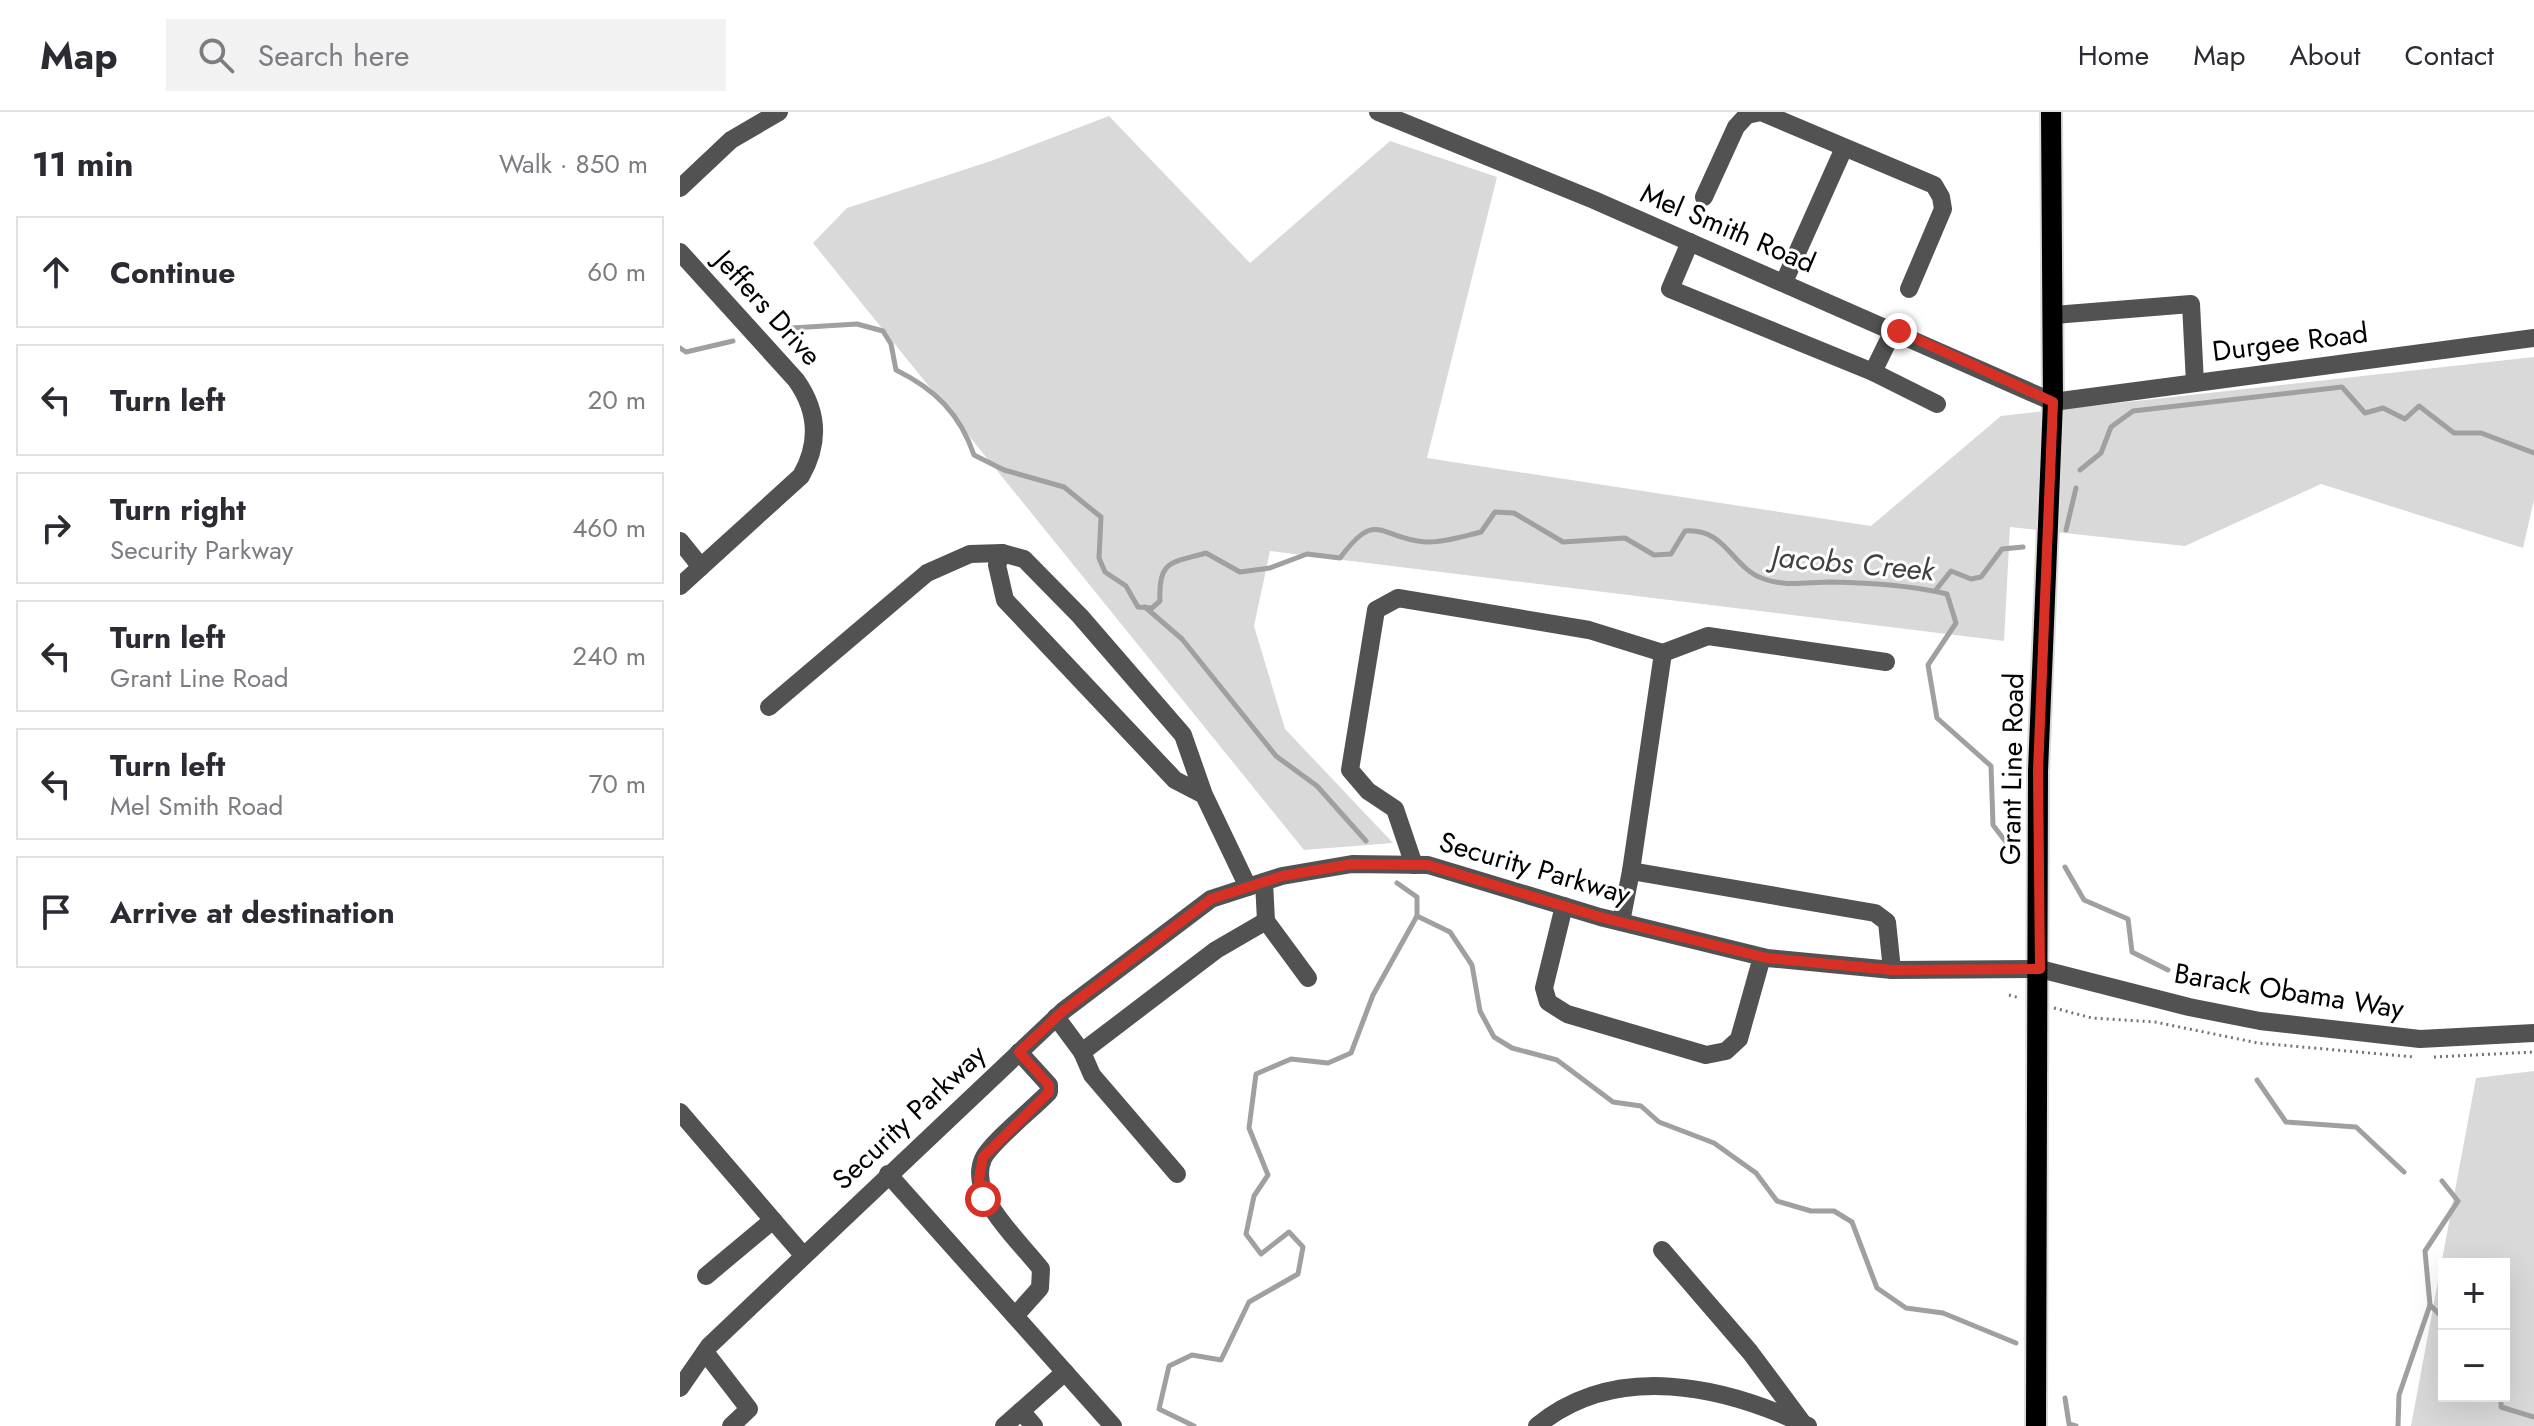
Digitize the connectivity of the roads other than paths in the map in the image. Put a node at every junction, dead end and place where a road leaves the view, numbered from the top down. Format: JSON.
{"nodes":[{"id":1,"x":779,"y":112,"type":"edge"},
{"id":2,"x":1378,"y":112,"type":"edge"},
{"id":3,"x":2051,"y":112,"type":"edge"},
{"id":4,"x":1844,"y":148,"type":"junction"},
{"id":5,"x":680,"y":188,"type":"edge"},
{"id":6,"x":1704,"y":197,"type":"dead end"},
{"id":7,"x":1690,"y":242,"type":"junction"},
{"id":8,"x":680,"y":252,"type":"edge"},
{"id":9,"x":1784,"y":282,"type":"junction"},
{"id":10,"x":1909,"y":289,"type":"dead end"},
{"id":11,"x":2054,"y":315,"type":"junction"},
{"id":12,"x":1894,"y":329,"type":"junction"},
{"id":13,"x":2534,"y":338,"type":"edge"},
{"id":14,"x":1873,"y":372,"type":"junction"},
{"id":15,"x":2195,"y":383,"type":"junction"},
{"id":16,"x":2053,"y":402,"type":"junction"},
{"id":17,"x":1937,"y":404,"type":"dead end"},
{"id":18,"x":680,"y":541,"type":"edge"},
{"id":19,"x":1002,"y":553,"type":"junction"},
{"id":20,"x":701,"y":567,"type":"junction"},
{"id":21,"x":680,"y":586,"type":"edge"},
{"id":22,"x":1663,"y":653,"type":"junction"},
{"id":23,"x":1886,"y":662,"type":"dead end"},
{"id":24,"x":769,"y":707,"type":"dead end"},
{"id":25,"x":1204,"y":795,"type":"junction"},
{"id":26,"x":1414,"y":865,"type":"junction"},
{"id":27,"x":1631,"y":871,"type":"junction"},
{"id":28,"x":1256,"y":884,"type":"junction"},
{"id":29,"x":1564,"y":906,"type":"junction"},
{"id":30,"x":1266,"y":921,"type":"junction"},
{"id":31,"x":1621,"y":922,"type":"junction"},
{"id":32,"x":1762,"y":957,"type":"junction"},
{"id":33,"x":2040,"y":969,"type":"junction"},
{"id":34,"x":1892,"y":970,"type":"junction"},
{"id":35,"x":1308,"y":978,"type":"dead end"},
{"id":36,"x":1056,"y":1017,"type":"junction"},
{"id":37,"x":2534,"y":1033,"type":"edge"},
{"id":38,"x":1019,"y":1052,"type":"junction"},
{"id":39,"x":1082,"y":1052,"type":"junction"},
{"id":40,"x":680,"y":1112,"type":"edge"},
{"id":41,"x":888,"y":1174,"type":"junction"},
{"id":42,"x":1177,"y":1174,"type":"dead end"},
{"id":43,"x":773,"y":1220,"type":"junction"},
{"id":44,"x":1662,"y":1250,"type":"dead end"},
{"id":45,"x":803,"y":1255,"type":"junction"},
{"id":46,"x":706,"y":1276,"type":"dead end"},
{"id":47,"x":1015,"y":1316,"type":"junction"},
{"id":48,"x":705,"y":1352,"type":"junction"},
{"id":49,"x":1065,"y":1372,"type":"junction"},
{"id":50,"x":680,"y":1388,"type":"edge"},
{"id":51,"x":1021,"y":1411,"type":"junction"},
{"id":52,"x":1806,"y":1425,"type":"edge"},
{"id":53,"x":731,"y":1426,"type":"edge"},
{"id":54,"x":1004,"y":1426,"type":"edge"},
{"id":55,"x":1034,"y":1426,"type":"edge"},
{"id":56,"x":1113,"y":1426,"type":"edge"},
{"id":57,"x":1537,"y":1426,"type":"edge"},
{"id":58,"x":2036,"y":1426,"type":"edge"}],
"edges":[{"from":1,"to":5,"type":"street"},
{"from":2,"to":7,"type":"street","name":"Mel Smith Road"},
{"from":3,"to":11,"type":"main road","name":"Grant Line Road"},
{"from":4,"to":6,"type":"street"},
{"from":4,"to":9,"type":"street"},
{"from":4,"to":10,"type":"street"},
{"from":7,"to":9,"type":"street","name":"Mel Smith Road"},
{"from":7,"to":14,"type":"street"},
{"from":8,"to":20,"type":"street","name":"Jeffers Drive"},
{"from":9,"to":12,"type":"street","name":"Mel Smith Road"},
{"from":11,"to":15,"type":"street"},
{"from":11,"to":16,"type":"main road","name":"Grant Line Road"},
{"from":12,"to":14,"type":"street"},
{"from":12,"to":16,"type":"street","name":"Mel Smith Road"},
{"from":13,"to":15,"type":"street","name":"Durgee Road"},
{"from":14,"to":17,"type":"street"},
{"from":15,"to":16,"type":"street","name":"Durgee Road"},
{"from":16,"to":33,"type":"main road","name":"Grant Line Road"},
{"from":18,"to":20,"type":"street"},
{"from":19,"to":24,"type":"street"},
{"from":19,"to":25,"type":"street"},
{"from":19,"to":25,"type":"street"},
{"from":20,"to":21,"type":"street","name":"Jeffers Drive"},
{"from":22,"to":23,"type":"street"},
{"from":22,"to":26,"type":"street"},
{"from":22,"to":27,"type":"street"},
{"from":25,"to":28,"type":"street"},
{"from":26,"to":28,"type":"street","name":"Security Parkway"},
{"from":26,"to":29,"type":"street","name":"Security Parkway"},
{"from":27,"to":31,"type":"street"},
{"from":27,"to":34,"type":"street"},
{"from":28,"to":30,"type":"street"},
{"from":28,"to":36,"type":"street","name":"Security Parkway"},
{"from":29,"to":31,"type":"street","name":"Security Parkway"},
{"from":29,"to":32,"type":"street"},
{"from":30,"to":35,"type":"street"},
{"from":30,"to":39,"type":"street"},
{"from":31,"to":32,"type":"street","name":"Security Parkway"},
{"from":32,"to":34,"type":"street","name":"Security Parkway"},
{"from":33,"to":34,"type":"street","name":"Security Parkway"},
{"from":33,"to":37,"type":"street","name":"Barack Obama Way"},
{"from":33,"to":58,"type":"main road","name":"Grant Line Road"},
{"from":36,"to":38,"type":"street","name":"Security Parkway"},
{"from":36,"to":39,"type":"street"},
{"from":38,"to":41,"type":"street","name":"Security Parkway"},
{"from":38,"to":47,"type":"street"},
{"from":39,"to":42,"type":"street"},
{"from":40,"to":43,"type":"street"},
{"from":41,"to":45,"type":"street","name":"Security Parkway"},
{"from":41,"to":47,"type":"street"},
{"from":43,"to":45,"type":"street"},
{"from":43,"to":46,"type":"street"},
{"from":44,"to":52,"type":"street"},
{"from":45,"to":48,"type":"street","name":"Security Parkway"},
{"from":47,"to":49,"type":"street"},
{"from":48,"to":50,"type":"street","name":"Security Parkway"},
{"from":48,"to":53,"type":"street"},
{"from":49,"to":51,"type":"street"},
{"from":49,"to":56,"type":"street"},
{"from":51,"to":54,"type":"street"},
{"from":51,"to":55,"type":"street"},
{"from":52,"to":57,"type":"street"}]}
